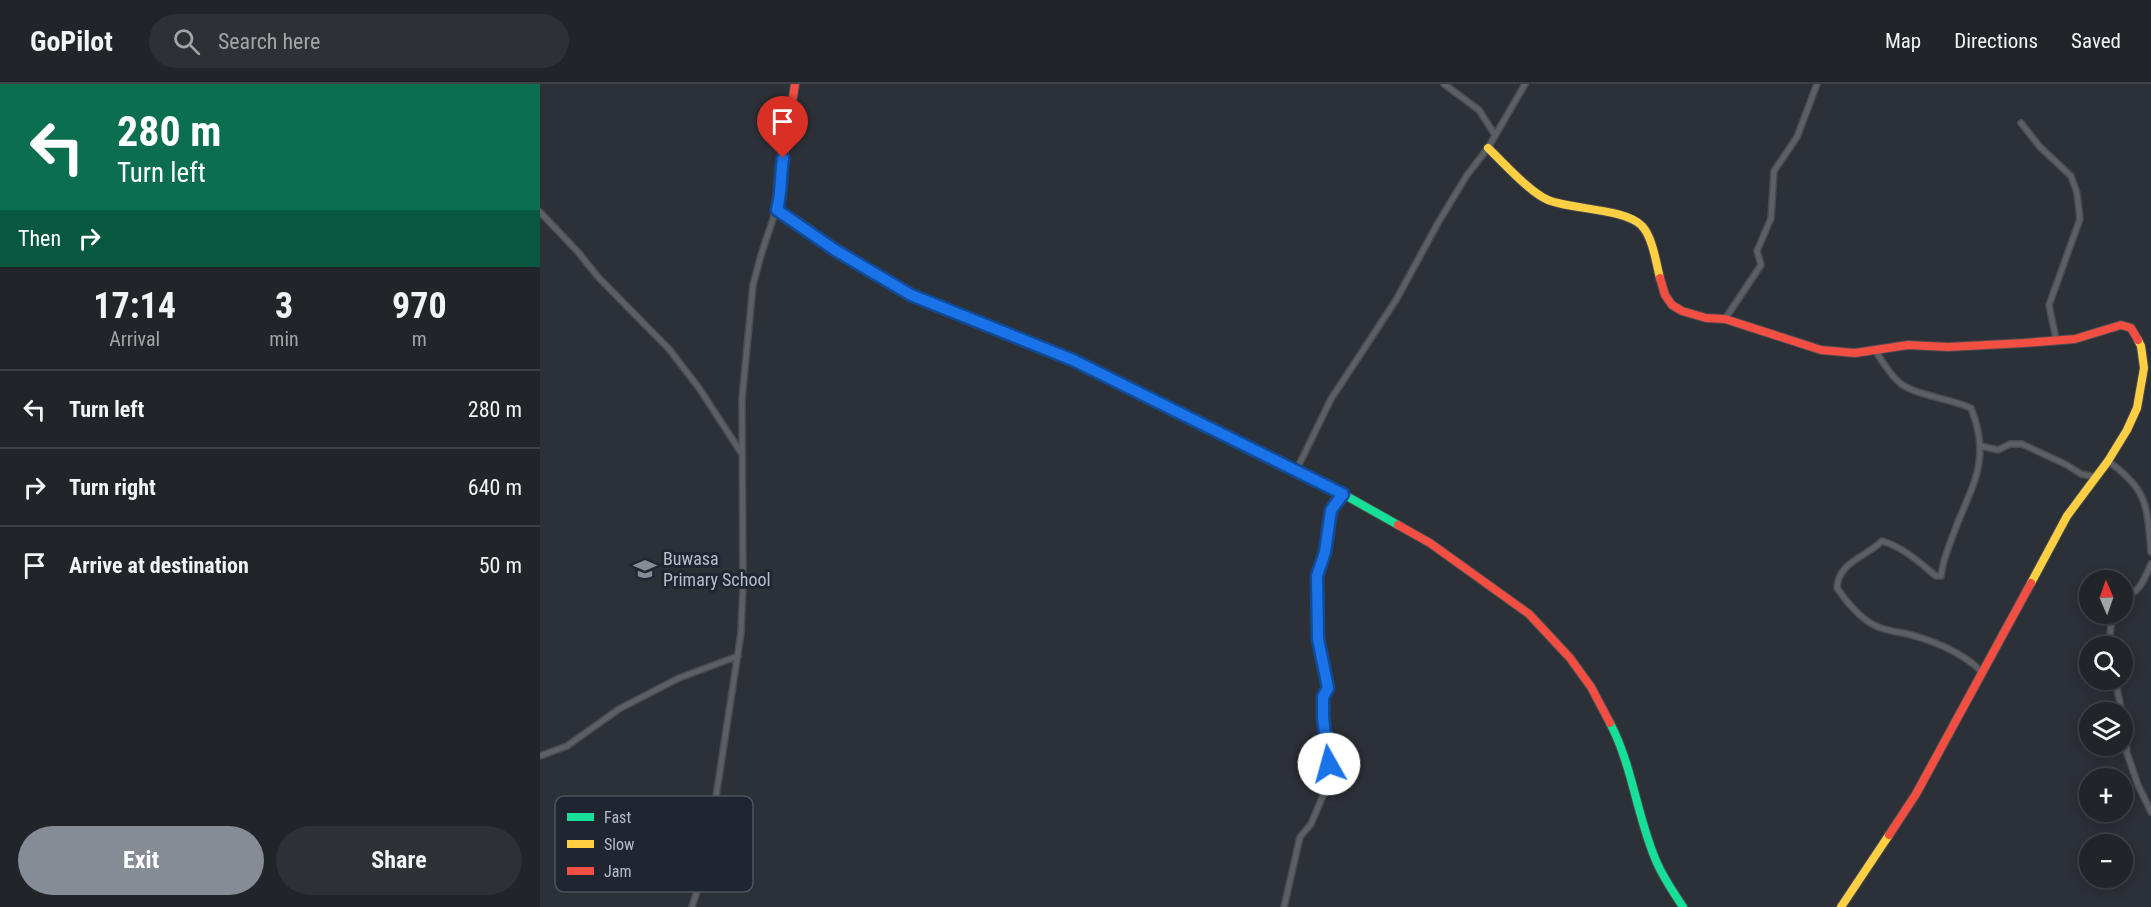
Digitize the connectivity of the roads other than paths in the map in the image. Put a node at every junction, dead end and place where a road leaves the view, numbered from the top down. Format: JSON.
{"nodes":[{"id":1,"x":795,"y":84,"type":"edge"},
{"id":2,"x":1444,"y":84,"type":"edge"},
{"id":3,"x":1525,"y":84,"type":"edge"},
{"id":4,"x":1816,"y":84,"type":"edge"},
{"id":5,"x":2020,"y":123,"type":"dead end"},
{"id":6,"x":1495,"y":135,"type":"junction"},
{"id":7,"x":1488,"y":148,"type":"junction"},
{"id":8,"x":777,"y":210,"type":"junction"},
{"id":9,"x":540,"y":212,"type":"edge"},
{"id":10,"x":1725,"y":319,"type":"junction"},
{"id":11,"x":2056,"y":339,"type":"junction"},
{"id":12,"x":1875,"y":350,"type":"junction"},
{"id":13,"x":1981,"y":446,"type":"junction"},
{"id":14,"x":741,"y":452,"type":"junction"},
{"id":15,"x":2108,"y":461,"type":"junction"},
{"id":16,"x":1296,"y":471,"type":"junction"},
{"id":17,"x":2096,"y":477,"type":"junction"},
{"id":18,"x":1343,"y":494,"type":"junction"},
{"id":19,"x":2149,"y":515,"type":"edge"},
{"id":20,"x":2151,"y":552,"type":"edge"},
{"id":21,"x":2151,"y":564,"type":"edge"},
{"id":22,"x":2133,"y":595,"type":"edge"},
{"id":23,"x":738,"y":656,"type":"junction"},
{"id":24,"x":1981,"y":671,"type":"junction"},
{"id":25,"x":540,"y":756,"type":"edge"},
{"id":26,"x":2128,"y":756,"type":"edge"},
{"id":27,"x":716,"y":796,"type":"edge"},
{"id":28,"x":2151,"y":812,"type":"edge"},
{"id":29,"x":697,"y":892,"type":"edge"},
{"id":30,"x":692,"y":907,"type":"edge"},
{"id":31,"x":1284,"y":907,"type":"edge"},
{"id":32,"x":1683,"y":907,"type":"edge"},
{"id":33,"x":1841,"y":907,"type":"edge"}],
"edges":[{"from":1,"to":8,"type":"street"},
{"from":2,"to":6,"type":"street"},
{"from":3,"to":6,"type":"street"},
{"from":4,"to":10,"type":"street"},
{"from":5,"to":11,"type":"street"},
{"from":6,"to":7,"type":"street"},
{"from":7,"to":10,"type":"street"},
{"from":7,"to":16,"type":"street"},
{"from":8,"to":14,"type":"street"},
{"from":8,"to":16,"type":"street"},
{"from":9,"to":14,"type":"street"},
{"from":10,"to":12,"type":"street"},
{"from":11,"to":12,"type":"street"},
{"from":11,"to":15,"type":"street"},
{"from":12,"to":13,"type":"street"},
{"from":13,"to":17,"type":"street"},
{"from":13,"to":24,"type":"street"},
{"from":14,"to":23,"type":"street"},
{"from":15,"to":17,"type":"street"},
{"from":15,"to":19,"type":"street"},
{"from":16,"to":18,"type":"street"},
{"from":17,"to":24,"type":"street"},
{"from":18,"to":31,"type":"street"},
{"from":18,"to":32,"type":"street"},
{"from":19,"to":20,"type":"street"},
{"from":21,"to":22,"type":"street"},
{"from":23,"to":25,"type":"street"},
{"from":23,"to":27,"type":"street"},
{"from":24,"to":33,"type":"street"},
{"from":26,"to":28,"type":"street"},
{"from":29,"to":30,"type":"street"}]}
